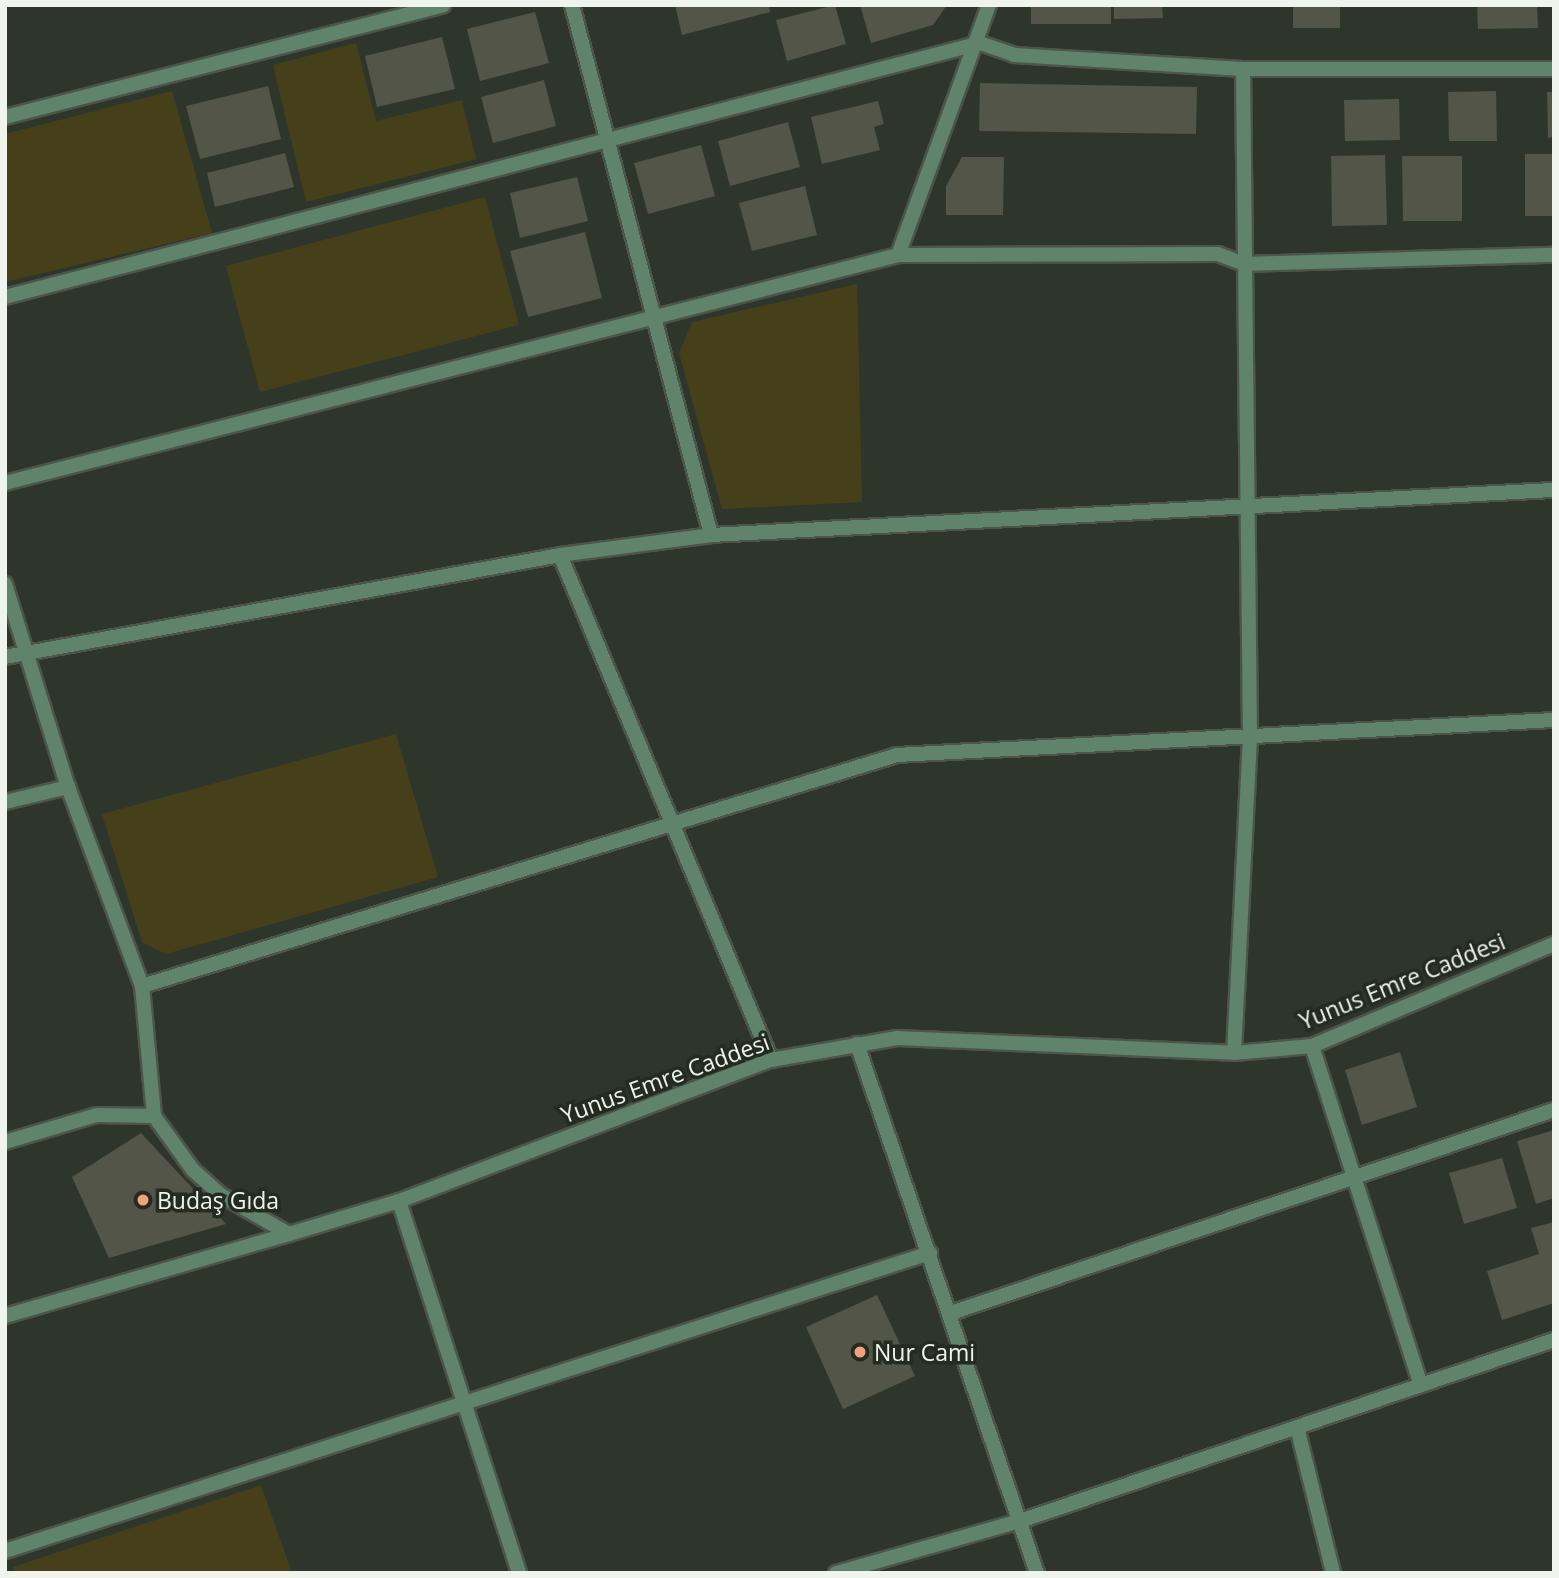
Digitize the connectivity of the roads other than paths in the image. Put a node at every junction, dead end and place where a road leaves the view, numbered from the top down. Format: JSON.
{"nodes":[{"id":1,"x":443,"y":5,"type":"edge"},
{"id":2,"x":572,"y":5,"type":"edge"},
{"id":3,"x":989,"y":5,"type":"edge"},
{"id":4,"x":980,"y":43,"type":"junction"},
{"id":5,"x":1243,"y":69,"type":"junction"},
{"id":6,"x":1554,"y":69,"type":"edge"},
{"id":7,"x":5,"y":117,"type":"edge"},
{"id":8,"x":607,"y":140,"type":"junction"},
{"id":9,"x":1554,"y":254,"type":"edge"},
{"id":10,"x":898,"y":255,"type":"junction"},
{"id":11,"x":1244,"y":264,"type":"junction"},
{"id":12,"x":5,"y":296,"type":"edge"},
{"id":13,"x":654,"y":317,"type":"junction"},
{"id":14,"x":5,"y":482,"type":"edge"},
{"id":15,"x":1554,"y":491,"type":"edge"},
{"id":16,"x":1248,"y":507,"type":"junction"},
{"id":17,"x":710,"y":535,"type":"junction"},
{"id":18,"x":560,"y":555,"type":"junction"},
{"id":19,"x":5,"y":583,"type":"edge"},
{"id":20,"x":25,"y":652,"type":"junction"},
{"id":21,"x":5,"y":657,"type":"edge"},
{"id":22,"x":1554,"y":720,"type":"edge"},
{"id":23,"x":1250,"y":736,"type":"junction"},
{"id":24,"x":68,"y":787,"type":"junction"},
{"id":25,"x":5,"y":802,"type":"edge"},
{"id":26,"x":674,"y":828,"type":"junction"},
{"id":27,"x":1554,"y":944,"type":"edge"},
{"id":28,"x":142,"y":986,"type":"junction"},
{"id":29,"x":857,"y":1044,"type":"junction"},
{"id":30,"x":1312,"y":1046,"type":"junction"},
{"id":31,"x":1234,"y":1054,"type":"junction"},
{"id":32,"x":771,"y":1060,"type":"junction"},
{"id":33,"x":1554,"y":1110,"type":"edge"},
{"id":34,"x":154,"y":1116,"type":"junction"},
{"id":35,"x":5,"y":1142,"type":"edge"},
{"id":36,"x":1354,"y":1177,"type":"junction"},
{"id":37,"x":399,"y":1201,"type":"junction"},
{"id":38,"x":289,"y":1234,"type":"junction"},
{"id":39,"x":930,"y":1253,"type":"junction"},
{"id":40,"x":951,"y":1313,"type":"junction"},
{"id":41,"x":5,"y":1316,"type":"edge"},
{"id":42,"x":1554,"y":1340,"type":"edge"},
{"id":43,"x":1420,"y":1385,"type":"junction"},
{"id":44,"x":464,"y":1403,"type":"junction"},
{"id":45,"x":1297,"y":1427,"type":"junction"},
{"id":46,"x":1023,"y":1520,"type":"junction"},
{"id":47,"x":5,"y":1551,"type":"edge"},
{"id":48,"x":519,"y":1573,"type":"edge"},
{"id":49,"x":836,"y":1573,"type":"edge"},
{"id":50,"x":1037,"y":1573,"type":"edge"},
{"id":51,"x":1334,"y":1573,"type":"edge"}],
"edges":[{"from":1,"to":7,"type":"street"},
{"from":2,"to":8,"type":"street"},
{"from":3,"to":4,"type":"street"},
{"from":4,"to":5,"type":"street"},
{"from":4,"to":8,"type":"street"},
{"from":4,"to":10,"type":"street"},
{"from":5,"to":6,"type":"street"},
{"from":5,"to":11,"type":"street"},
{"from":8,"to":12,"type":"street"},
{"from":8,"to":13,"type":"street"},
{"from":9,"to":11,"type":"street"},
{"from":10,"to":11,"type":"street"},
{"from":10,"to":13,"type":"street"},
{"from":11,"to":16,"type":"street"},
{"from":13,"to":14,"type":"street"},
{"from":13,"to":17,"type":"street"},
{"from":15,"to":16,"type":"street"},
{"from":16,"to":17,"type":"street"},
{"from":16,"to":23,"type":"street"},
{"from":17,"to":18,"type":"street"},
{"from":18,"to":20,"type":"street"},
{"from":18,"to":26,"type":"street"},
{"from":19,"to":20,"type":"street"},
{"from":20,"to":21,"type":"street"},
{"from":20,"to":24,"type":"street"},
{"from":22,"to":23,"type":"street"},
{"from":23,"to":26,"type":"street"},
{"from":23,"to":31,"type":"street"},
{"from":24,"to":25,"type":"street"},
{"from":24,"to":28,"type":"street"},
{"from":26,"to":28,"type":"street"},
{"from":26,"to":32,"type":"street"},
{"from":27,"to":30,"type":"street","name":"Yunus Emre Caddesi"},
{"from":28,"to":34,"type":"street"},
{"from":29,"to":31,"type":"street","name":"Yunus Emre Caddesi"},
{"from":29,"to":32,"type":"street","name":"Yunus Emre Caddesi"},
{"from":29,"to":39,"type":"street"},
{"from":30,"to":31,"type":"street","name":"Yunus Emre Caddesi"},
{"from":30,"to":36,"type":"street"},
{"from":32,"to":37,"type":"street","name":"Yunus Emre Caddesi"},
{"from":33,"to":36,"type":"street"},
{"from":34,"to":35,"type":"street"},
{"from":34,"to":38,"type":"street"},
{"from":36,"to":40,"type":"street"},
{"from":36,"to":43,"type":"street"},
{"from":37,"to":38,"type":"street","name":"Yunus Emre Caddesi"},
{"from":37,"to":44,"type":"street"},
{"from":38,"to":41,"type":"street","name":"Yunus Emre Caddesi"},
{"from":39,"to":40,"type":"street"},
{"from":39,"to":44,"type":"street"},
{"from":40,"to":46,"type":"street"},
{"from":42,"to":43,"type":"street"},
{"from":43,"to":45,"type":"street"},
{"from":44,"to":47,"type":"street"},
{"from":44,"to":48,"type":"street"},
{"from":45,"to":46,"type":"street"},
{"from":45,"to":51,"type":"street"},
{"from":46,"to":49,"type":"street"},
{"from":46,"to":50,"type":"street"}]}
